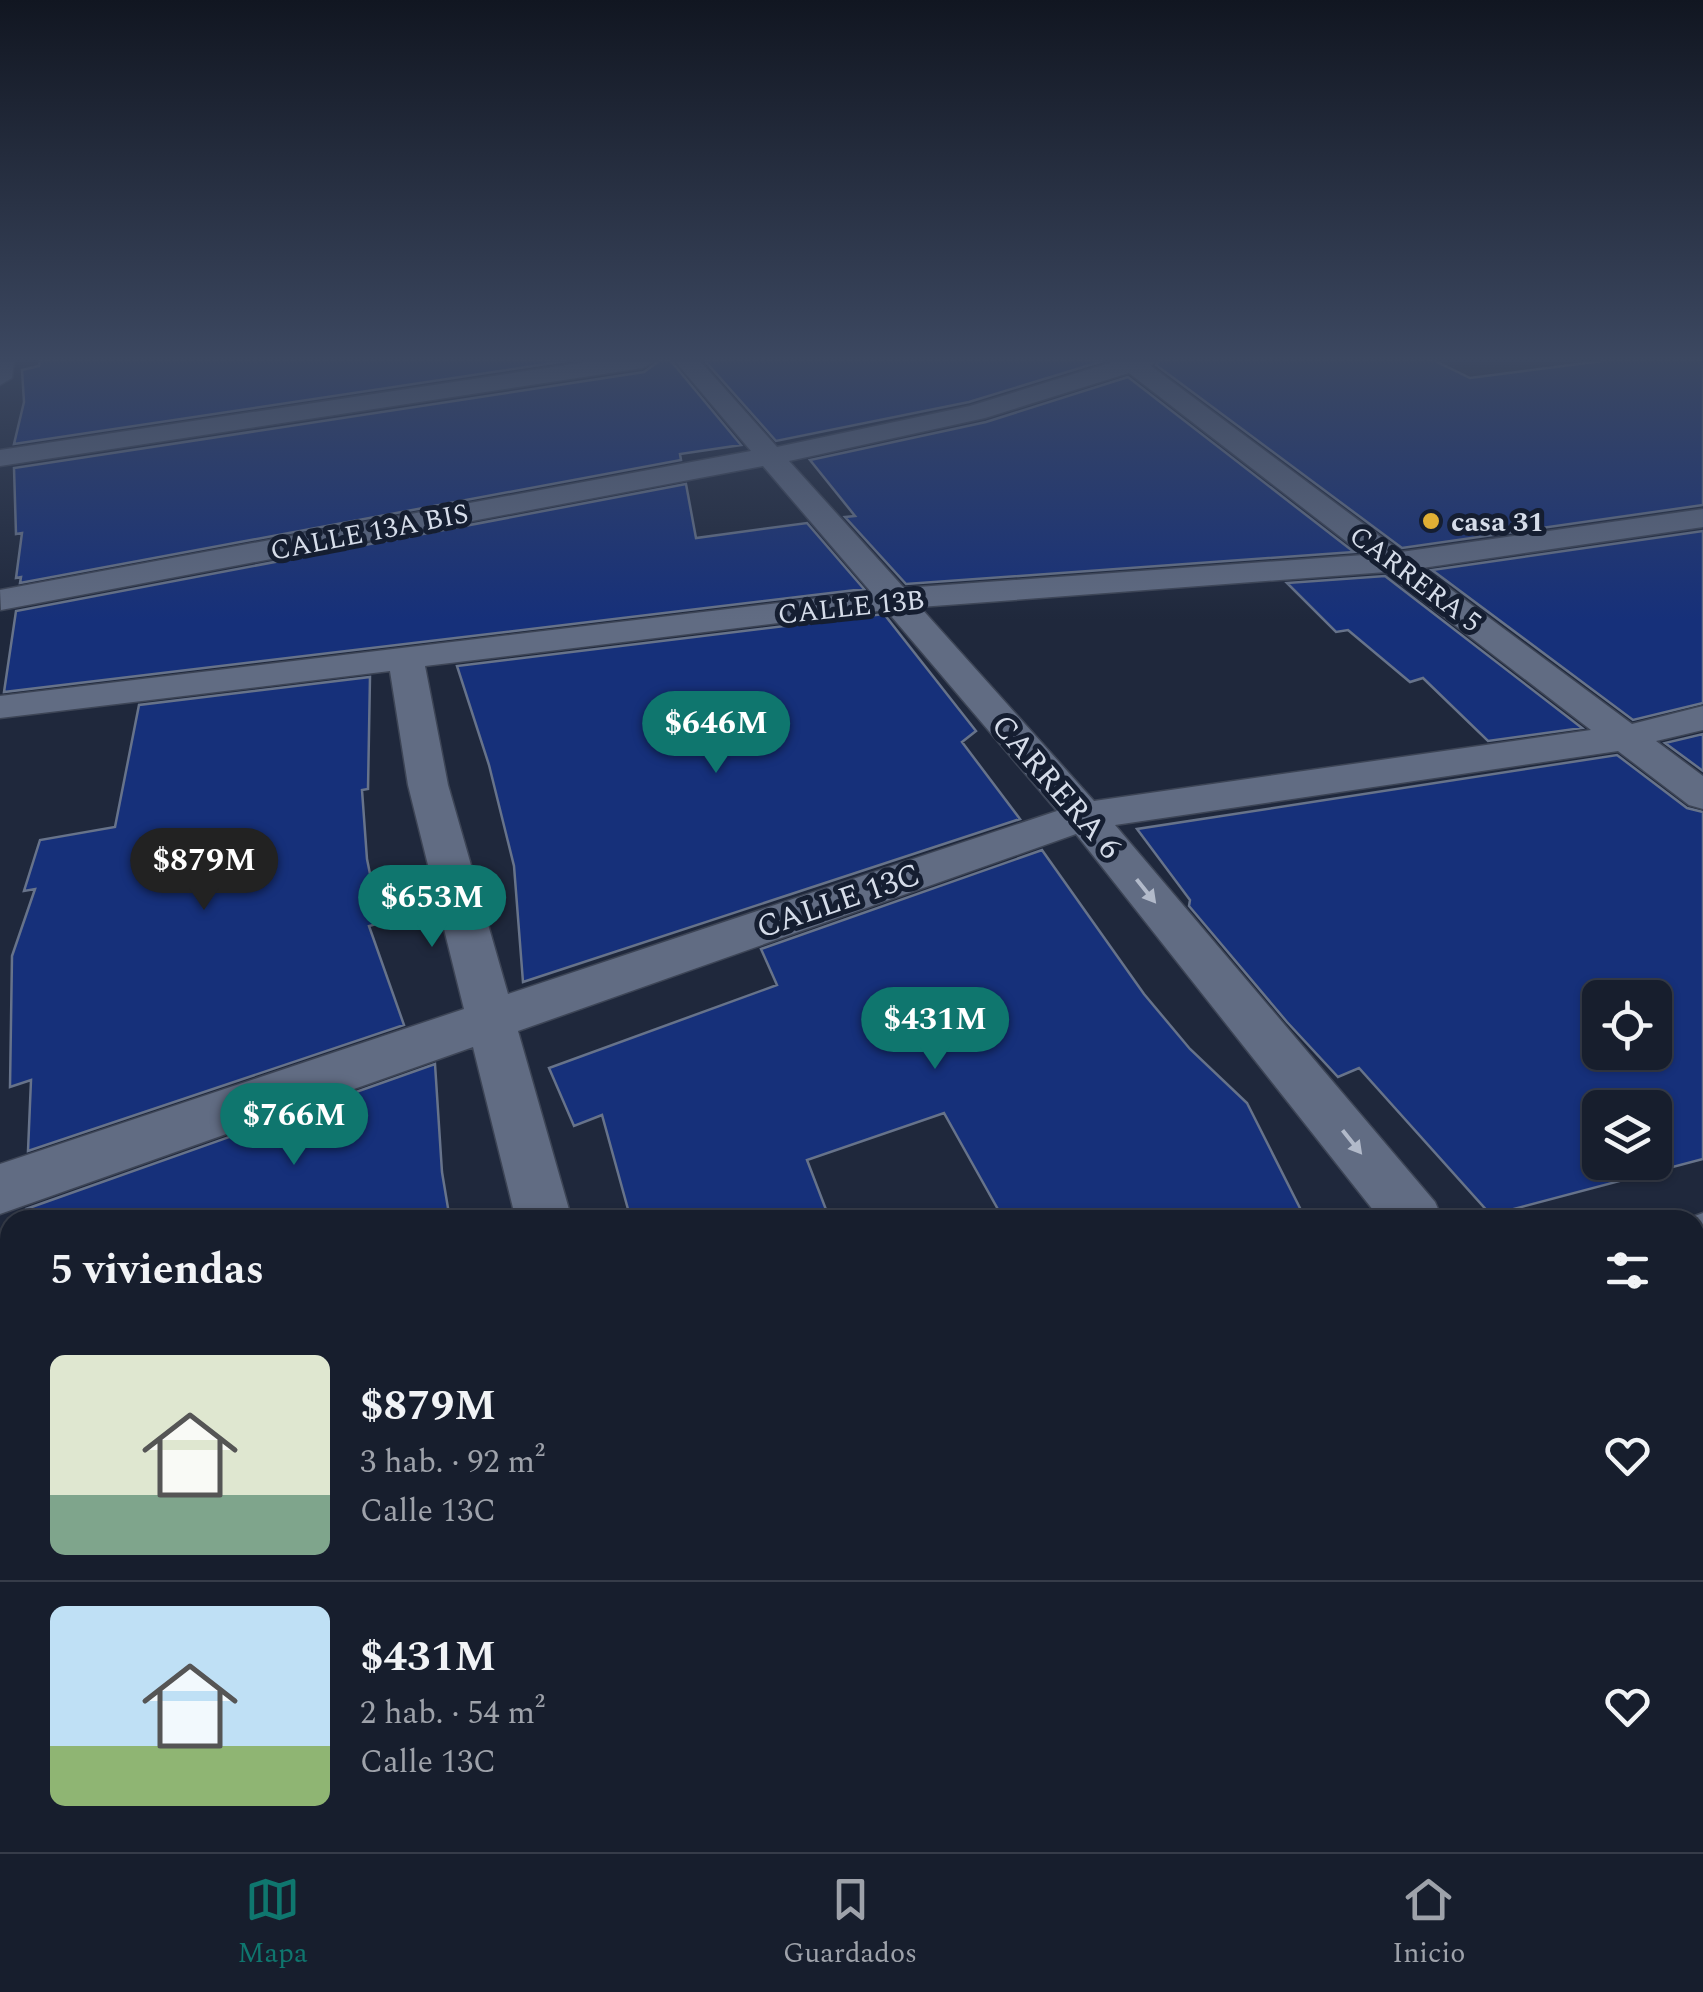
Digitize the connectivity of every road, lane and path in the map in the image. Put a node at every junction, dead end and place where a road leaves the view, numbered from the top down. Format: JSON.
{"nodes":[{"id":1,"x":70,"y":447,"type":"edge"},
{"id":2,"x":763,"y":447,"type":"edge"},
{"id":3,"x":810,"y":447,"type":"edge"},
{"id":4,"x":1246,"y":447,"type":"edge"},
{"id":5,"x":770,"y":456,"type":"junction"},
{"id":6,"x":0,"y":458,"type":"edge"},
{"id":7,"x":1703,"y":518,"type":"edge"},
{"id":8,"x":1396,"y":562,"type":"junction"},
{"id":9,"x":0,"y":597,"type":"edge"},
{"id":10,"x":894,"y":599,"type":"junction"},
{"id":11,"x":406,"y":661,"type":"junction"},
{"id":12,"x":0,"y":707,"type":"edge"},
{"id":13,"x":1703,"y":718,"type":"edge"},
{"id":14,"x":1622,"y":738,"type":"junction"},
{"id":15,"x":1703,"y":796,"type":"edge"},
{"id":16,"x":1084,"y":816,"type":"junction"},
{"id":17,"x":490,"y":1020,"type":"junction"},
{"id":18,"x":0,"y":1190,"type":"edge"},
{"id":19,"x":541,"y":1210,"type":"edge"},
{"id":20,"x":1408,"y":1210,"type":"edge"}],
"edges":[{"from":1,"to":6,"type":"street"},
{"from":2,"to":5,"type":"street","name":"CARRERA 6"},
{"from":3,"to":5,"type":"street","name":"CALLE 13A BIS"},
{"from":4,"to":8,"type":"street","name":"CARRERA 5"},
{"from":5,"to":9,"type":"street","name":"CALLE 13A BIS"},
{"from":5,"to":10,"type":"street","name":"CARRERA 6"},
{"from":7,"to":8,"type":"street","name":"CALLE 13B"},
{"from":8,"to":10,"type":"street","name":"CALLE 13B"},
{"from":8,"to":14,"type":"street","name":"CARRERA 5"},
{"from":10,"to":11,"type":"street","name":"CALLE 13B"},
{"from":10,"to":16,"type":"street","name":"CARRERA 6"},
{"from":11,"to":12,"type":"street","name":"CALLE 13B"},
{"from":11,"to":17,"type":"street"},
{"from":13,"to":14,"type":"street","name":"CALLE 13C"},
{"from":14,"to":15,"type":"street","name":"CARRERA 5"},
{"from":14,"to":16,"type":"street","name":"CALLE 13C"},
{"from":16,"to":17,"type":"street","name":"CALLE 13C"},
{"from":16,"to":20,"type":"street","name":"CARRERA 6","one_way":true},
{"from":17,"to":18,"type":"street","name":"CALLE 13C"},
{"from":17,"to":19,"type":"street"}]}
